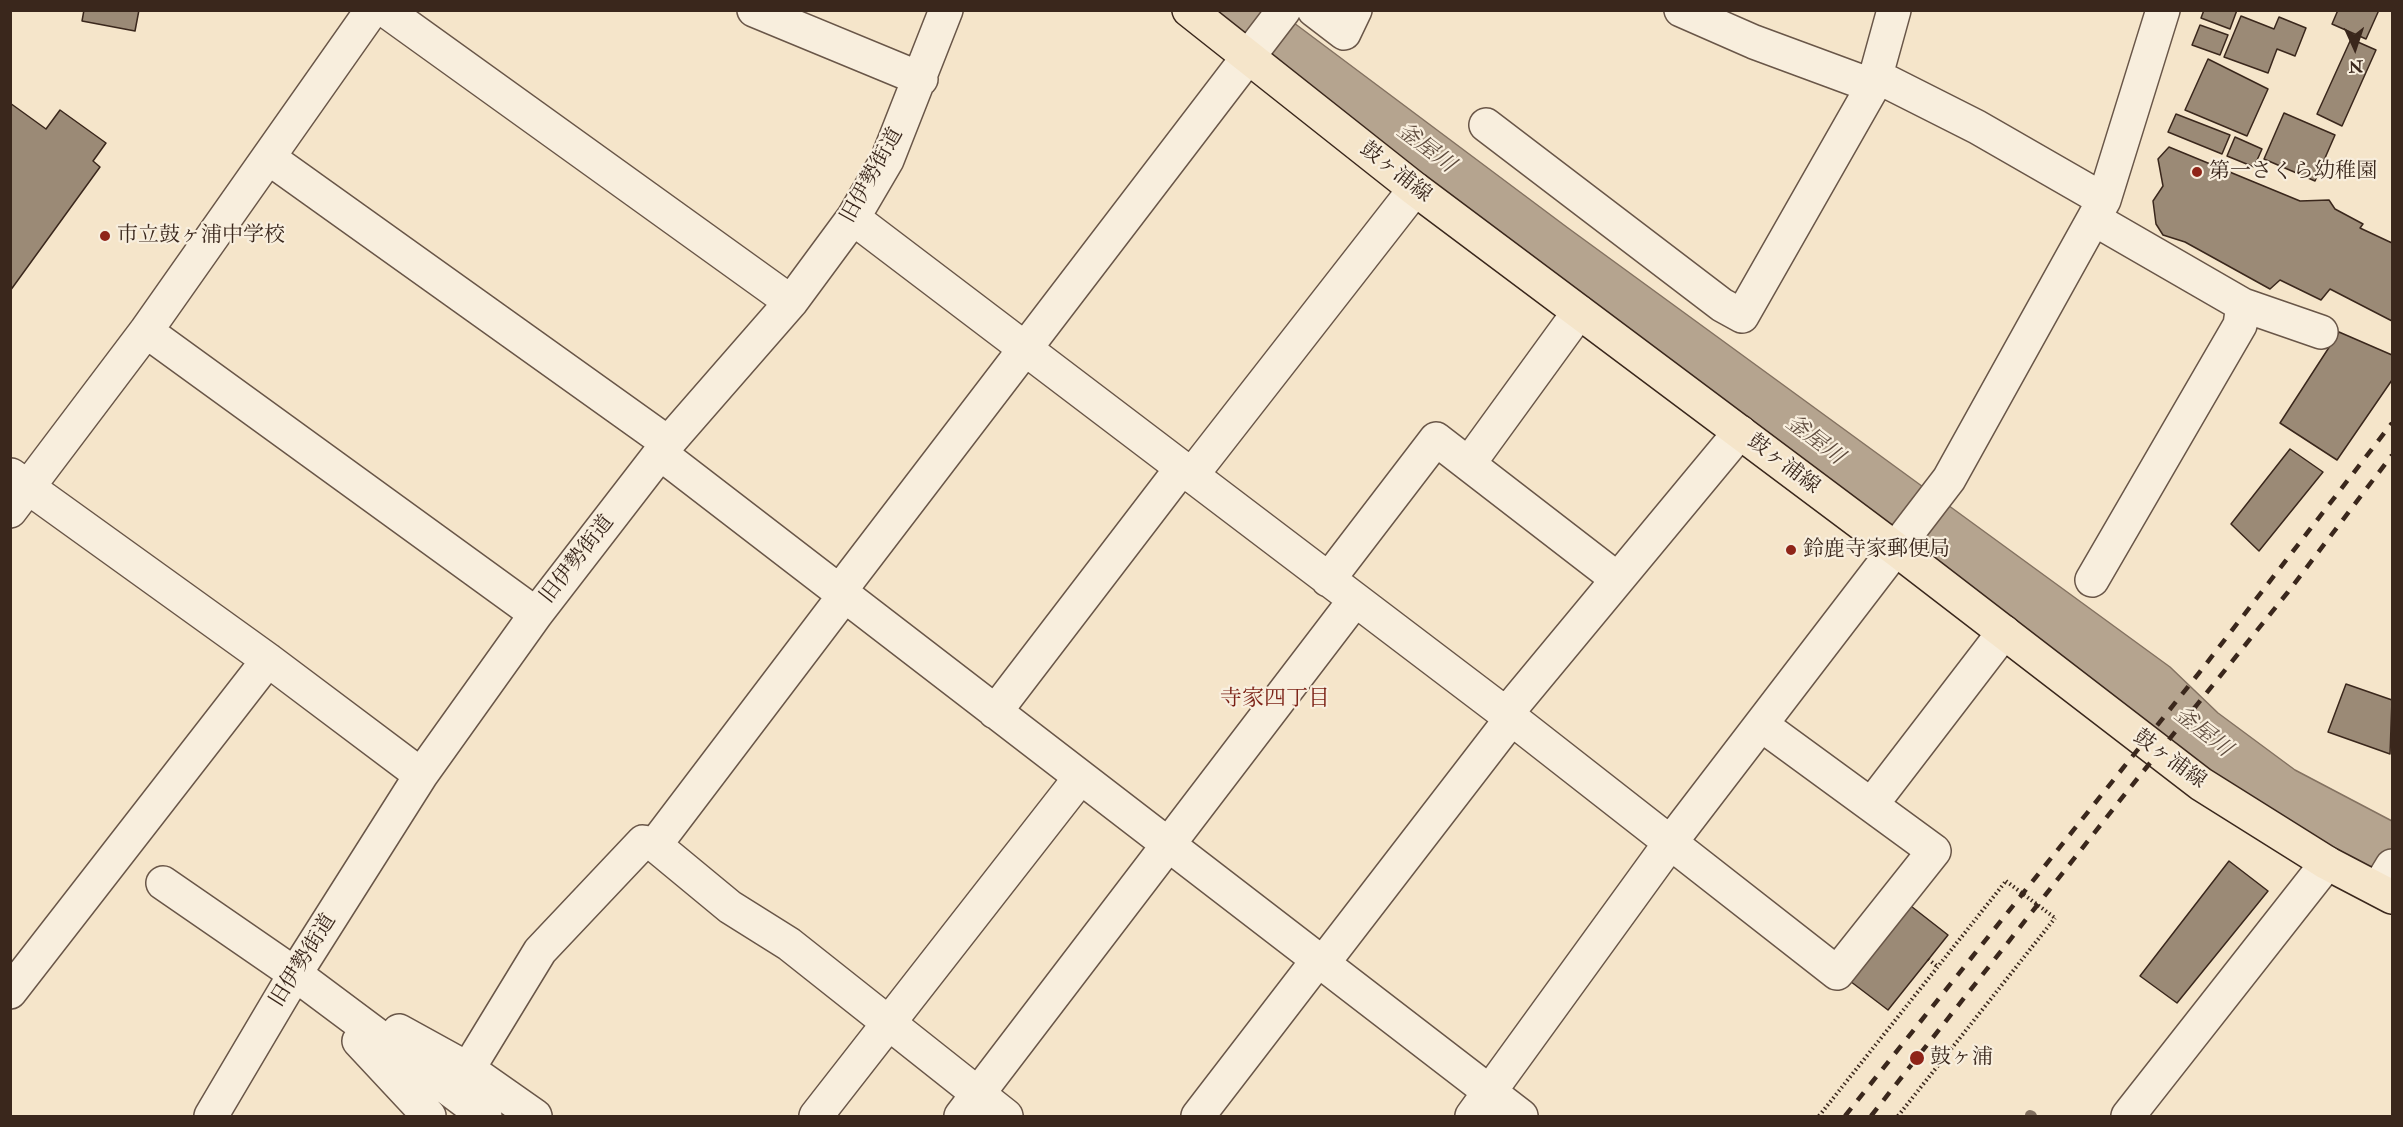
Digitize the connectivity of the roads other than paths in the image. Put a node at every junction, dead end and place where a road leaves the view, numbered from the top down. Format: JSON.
{"nodes":[{"id":1,"x":372,"y":10,"type":"edge"},
{"id":2,"x":385,"y":10,"type":"edge"},
{"id":3,"x":754,"y":10,"type":"edge"},
{"id":4,"x":946,"y":10,"type":"edge"},
{"id":5,"x":1189,"y":10,"type":"edge"},
{"id":6,"x":1284,"y":10,"type":"edge"},
{"id":7,"x":1314,"y":10,"type":"edge"},
{"id":8,"x":1355,"y":10,"type":"edge"},
{"id":9,"x":1681,"y":10,"type":"edge"},
{"id":10,"x":1894,"y":10,"type":"edge"},
{"id":11,"x":2163,"y":10,"type":"edge"},
{"id":12,"x":1248,"y":56,"type":"junction"},
{"id":13,"x":921,"y":79,"type":"junction"},
{"id":14,"x":1875,"y":81,"type":"junction"},
{"id":15,"x":1486,"y":125,"type":"dead end"},
{"id":16,"x":269,"y":158,"type":"junction"},
{"id":17,"x":1415,"y":189,"type":"junction"},
{"id":18,"x":2099,"y":209,"type":"junction"},
{"id":19,"x":853,"y":218,"type":"junction"},
{"id":20,"x":791,"y":302,"type":"junction"},
{"id":21,"x":2243,"y":305,"type":"junction"},
{"id":22,"x":1579,"y":312,"type":"junction"},
{"id":23,"x":146,"y":331,"type":"junction"},
{"id":24,"x":2321,"y":332,"type":"dead end"},
{"id":25,"x":1025,"y":350,"type":"junction"},
{"id":26,"x":1740,"y":432,"type":"junction"},
{"id":27,"x":664,"y":449,"type":"junction"},
{"id":28,"x":1470,"y":462,"type":"junction"},
{"id":29,"x":1186,"y":473,"type":"junction"},
{"id":30,"x":16,"y":491,"type":"edge"},
{"id":31,"x":1897,"y":550,"type":"junction"},
{"id":32,"x":1616,"y":578,"type":"junction"},
{"id":33,"x":1328,"y":580,"type":"junction"},
{"id":34,"x":2092,"y":580,"type":"dead end"},
{"id":35,"x":841,"y":594,"type":"junction"},
{"id":36,"x":1355,"y":600,"type":"junction"},
{"id":37,"x":536,"y":614,"type":"junction"},
{"id":38,"x":2004,"y":632,"type":"junction"},
{"id":39,"x":268,"y":660,"type":"junction"},
{"id":40,"x":995,"y":712,"type":"junction"},
{"id":41,"x":1508,"y":717,"type":"junction"},
{"id":42,"x":1763,"y":726,"type":"junction"},
{"id":43,"x":421,"y":775,"type":"junction"},
{"id":44,"x":1080,"y":778,"type":"junction"},
{"id":45,"x":1872,"y":804,"type":"junction"},
{"id":46,"x":649,"y":843,"type":"junction"},
{"id":47,"x":1670,"y":843,"type":"junction"},
{"id":48,"x":1169,"y":845,"type":"junction"},
{"id":49,"x":2327,"y":863,"type":"junction"},
{"id":50,"x":163,"y":883,"type":"dead end"},
{"id":51,"x":2387,"y":883,"type":"edge"},
{"id":52,"x":1321,"y":962,"type":"junction"},
{"id":53,"x":295,"y":974,"type":"junction"},
{"id":54,"x":10,"y":992,"type":"edge"},
{"id":55,"x":887,"y":1022,"type":"junction"},
{"id":56,"x":468,"y":1069,"type":"junction"},
{"id":57,"x":970,"y":1105,"type":"edge"},
{"id":58,"x":1481,"y":1105,"type":"edge"},
{"id":59,"x":211,"y":1116,"type":"edge"},
{"id":60,"x":429,"y":1116,"type":"edge"},
{"id":61,"x":485,"y":1116,"type":"edge"},
{"id":62,"x":535,"y":1116,"type":"edge"},
{"id":63,"x":816,"y":1116,"type":"edge"},
{"id":64,"x":1006,"y":1116,"type":"edge"},
{"id":65,"x":1198,"y":1116,"type":"edge"},
{"id":66,"x":1521,"y":1116,"type":"edge"},
{"id":67,"x":2128,"y":1116,"type":"edge"}],
"edges":[{"from":1,"to":16,"type":"street"},
{"from":2,"to":20,"type":"street"},
{"from":3,"to":13,"type":"street"},
{"from":4,"to":13,"type":"street","name":"旧伊勢街道"},
{"from":5,"to":12,"type":"main road","name":"鼓ヶ浦線"},
{"from":6,"to":12,"type":"street"},
{"from":7,"to":8,"type":"street"},
{"from":9,"to":14,"type":"street"},
{"from":10,"to":14,"type":"street"},
{"from":11,"to":18,"type":"street"},
{"from":12,"to":17,"type":"main road","name":"鼓ヶ浦線"},
{"from":12,"to":25,"type":"street"},
{"from":13,"to":19,"type":"street","name":"旧伊勢街道"},
{"from":14,"to":15,"type":"street"},
{"from":14,"to":18,"type":"street"},
{"from":16,"to":23,"type":"street"},
{"from":16,"to":27,"type":"street"},
{"from":17,"to":22,"type":"main road","name":"鼓ヶ浦線"},
{"from":17,"to":29,"type":"street"},
{"from":18,"to":21,"type":"street"},
{"from":18,"to":31,"type":"street"},
{"from":19,"to":20,"type":"street","name":"旧伊勢街道"},
{"from":19,"to":25,"type":"street"},
{"from":20,"to":27,"type":"street","name":"旧伊勢街道"},
{"from":21,"to":24,"type":"street"},
{"from":21,"to":34,"type":"street"},
{"from":22,"to":26,"type":"main road","name":"鼓ヶ浦線"},
{"from":22,"to":28,"type":"street"},
{"from":23,"to":30,"type":"street"},
{"from":23,"to":37,"type":"street"},
{"from":25,"to":29,"type":"street"},
{"from":25,"to":35,"type":"street"},
{"from":26,"to":31,"type":"main road","name":"鼓ヶ浦線"},
{"from":26,"to":32,"type":"street"},
{"from":27,"to":35,"type":"street"},
{"from":27,"to":37,"type":"street","name":"旧伊勢街道"},
{"from":28,"to":32,"type":"street"},
{"from":28,"to":33,"type":"street"},
{"from":29,"to":33,"type":"street"},
{"from":29,"to":40,"type":"street"},
{"from":30,"to":39,"type":"street"},
{"from":31,"to":38,"type":"main road","name":"鼓ヶ浦線"},
{"from":31,"to":42,"type":"street"},
{"from":32,"to":41,"type":"street"},
{"from":33,"to":36,"type":"street"},
{"from":35,"to":40,"type":"street"},
{"from":35,"to":46,"type":"street"},
{"from":36,"to":41,"type":"street"},
{"from":36,"to":48,"type":"street"},
{"from":37,"to":43,"type":"street","name":"旧伊勢街道"},
{"from":38,"to":45,"type":"street"},
{"from":38,"to":49,"type":"main road","name":"鼓ヶ浦線"},
{"from":39,"to":43,"type":"street"},
{"from":39,"to":54,"type":"street"},
{"from":40,"to":44,"type":"street"},
{"from":41,"to":47,"type":"street"},
{"from":41,"to":52,"type":"street"},
{"from":42,"to":45,"type":"street"},
{"from":42,"to":47,"type":"street"},
{"from":43,"to":53,"type":"street","name":"旧伊勢街道"},
{"from":44,"to":48,"type":"street"},
{"from":44,"to":55,"type":"street"},
{"from":45,"to":47,"type":"street"},
{"from":46,"to":55,"type":"street"},
{"from":46,"to":56,"type":"street"},
{"from":47,"to":58,"type":"street"},
{"from":48,"to":52,"type":"street"},
{"from":48,"to":57,"type":"street"},
{"from":49,"to":51,"type":"main road","name":"鼓ヶ浦線"},
{"from":49,"to":67,"type":"street"},
{"from":50,"to":53,"type":"street"},
{"from":52,"to":58,"type":"street"},
{"from":52,"to":65,"type":"street"},
{"from":53,"to":56,"type":"street"},
{"from":53,"to":59,"type":"street","name":"旧伊勢街道"},
{"from":53,"to":60,"type":"street"},
{"from":53,"to":61,"type":"street"},
{"from":55,"to":57,"type":"street"},
{"from":55,"to":63,"type":"street"},
{"from":56,"to":62,"type":"street"},
{"from":57,"to":64,"type":"street"},
{"from":58,"to":66,"type":"street"}]}
